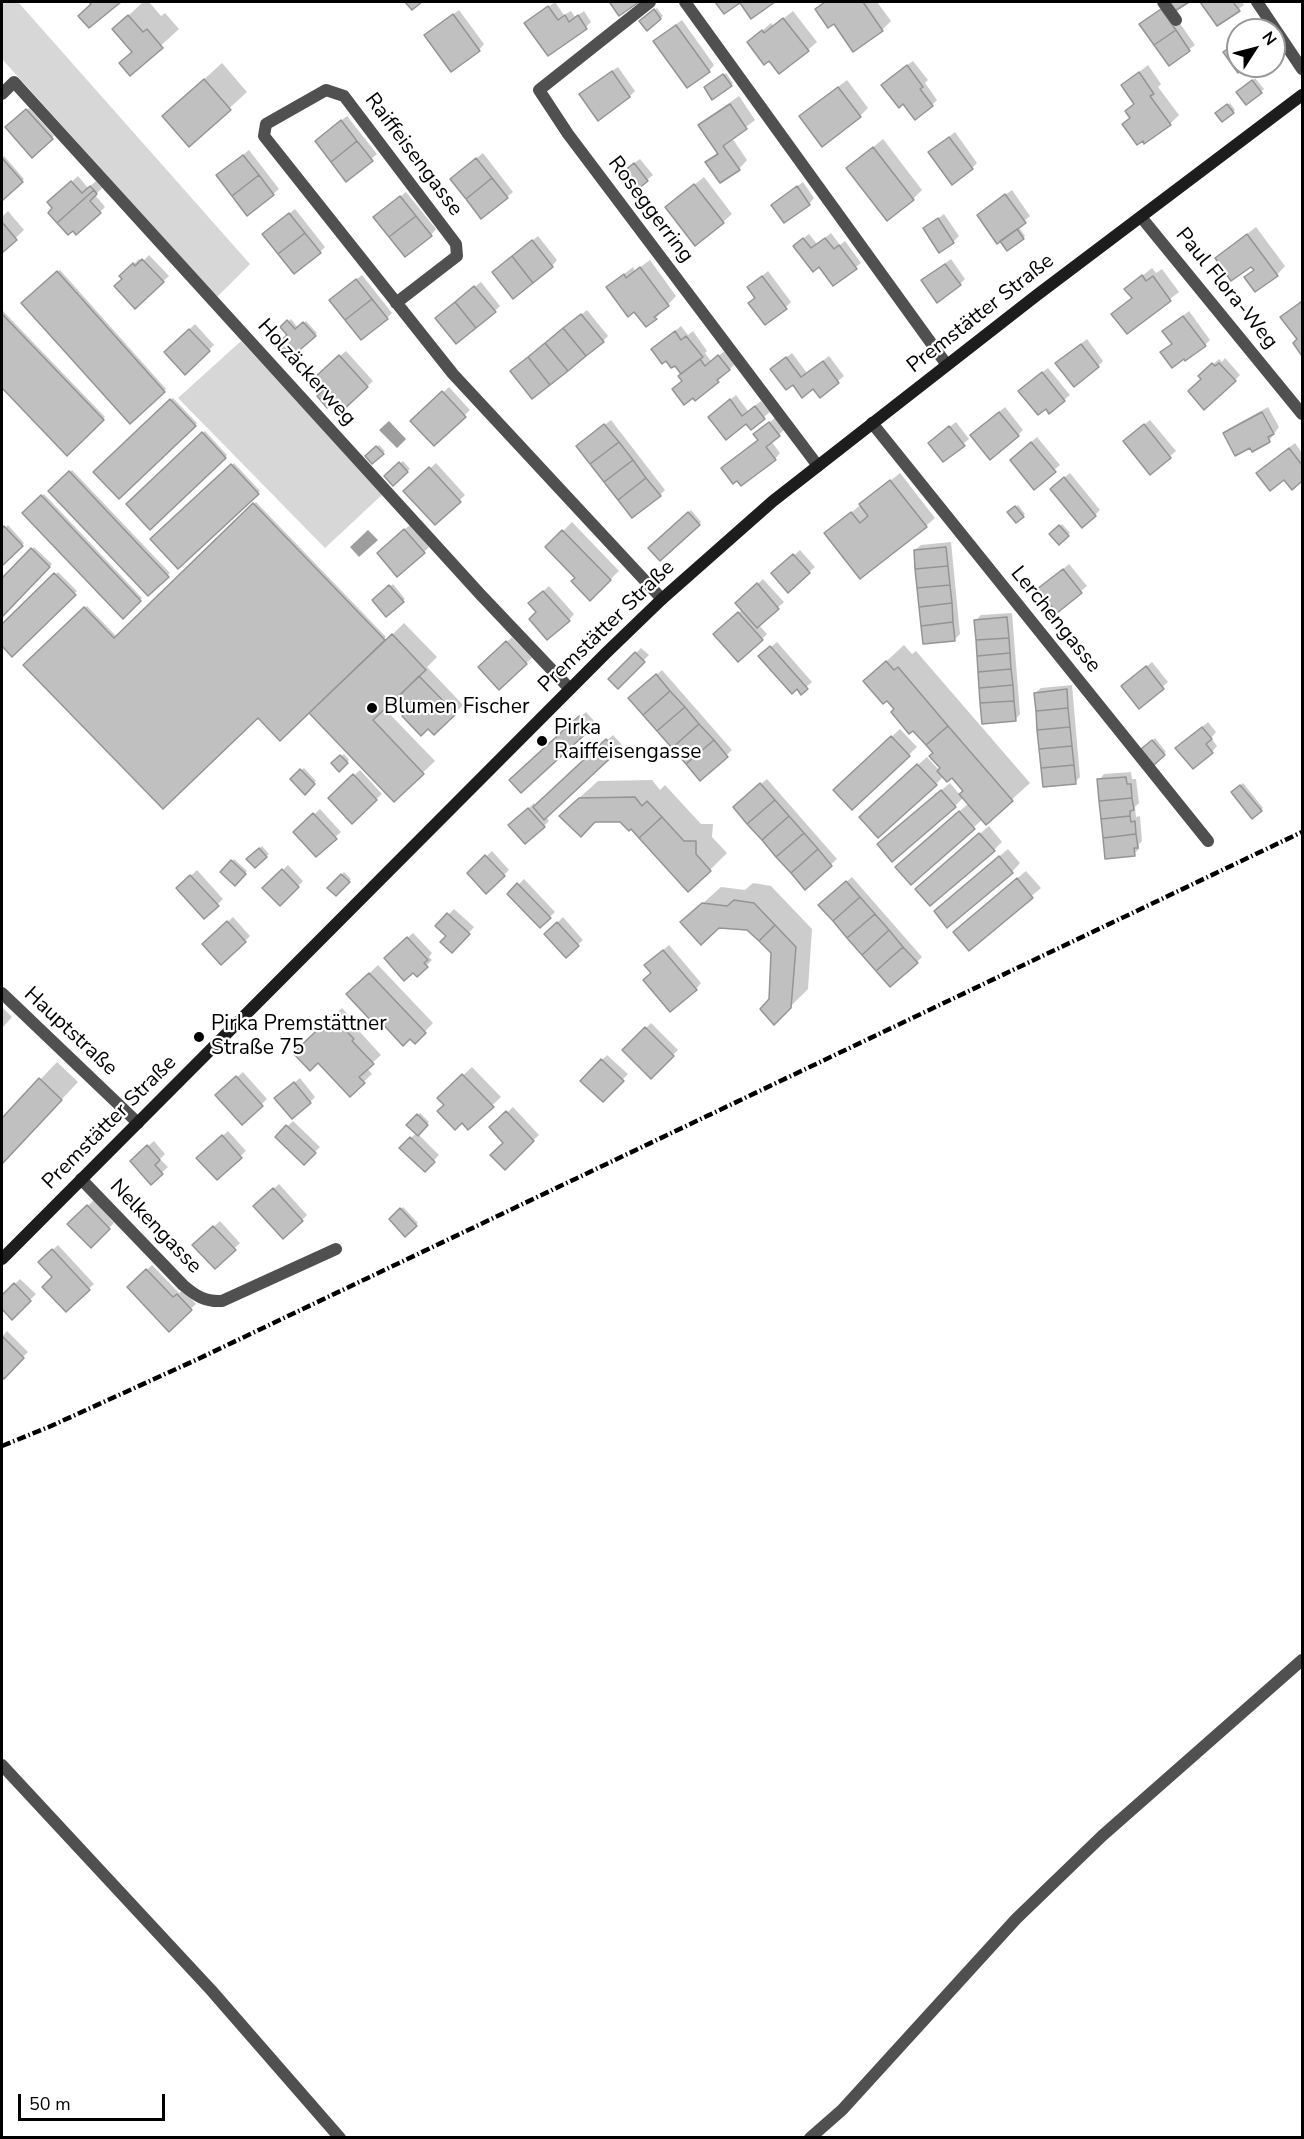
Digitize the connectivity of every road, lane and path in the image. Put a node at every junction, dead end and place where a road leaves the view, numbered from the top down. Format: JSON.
{"nodes":[{"id":1,"x":650,"y":2,"type":"edge"},
{"id":2,"x":685,"y":2,"type":"edge"},
{"id":3,"x":1163,"y":2,"type":"edge"},
{"id":4,"x":1257,"y":2,"type":"edge"},
{"id":5,"x":1176,"y":20,"type":"dead end"},
{"id":6,"x":1302,"y":69,"type":"edge"},
{"id":7,"x":2,"y":94,"type":"edge"},
{"id":8,"x":1302,"y":95,"type":"edge"},
{"id":9,"x":1141,"y":217,"type":"junction"},
{"id":10,"x":396,"y":303,"type":"junction"},
{"id":11,"x":947,"y":365,"type":"junction"},
{"id":12,"x":1302,"y":414,"type":"edge"},
{"id":13,"x":872,"y":423,"type":"junction"},
{"id":14,"x":818,"y":466,"type":"junction"},
{"id":15,"x":662,"y":599,"type":"junction"},
{"id":16,"x":570,"y":689,"type":"junction"},
{"id":17,"x":1208,"y":840,"type":"dead end"},
{"id":18,"x":2,"y":993,"type":"edge"},
{"id":19,"x":138,"y":1123,"type":"junction"},
{"id":20,"x":81,"y":1179,"type":"junction"},
{"id":21,"x":336,"y":1249,"type":"dead end"},
{"id":22,"x":2,"y":1259,"type":"edge"},
{"id":23,"x":1302,"y":1660,"type":"edge"},
{"id":24,"x":2,"y":1765,"type":"edge"},
{"id":25,"x":340,"y":2138,"type":"edge"},
{"id":26,"x":810,"y":2138,"type":"edge"}],
"edges":[{"from":1,"to":14,"type":"street","name":"Roseggerring"},
{"from":2,"to":11,"type":"street"},
{"from":3,"to":5,"type":"street"},
{"from":4,"to":6,"type":"street"},
{"from":7,"to":16,"type":"street","name":"Holzäckerweg"},
{"from":8,"to":9,"type":"main road","name":"Premstätter Straße"},
{"from":9,"to":11,"type":"main road","name":"Premstätter Straße"},
{"from":9,"to":12,"type":"street","name":"Paul Flora-Weg"},
{"from":10,"to":10,"type":"street","name":"Raiffeisengasse"},
{"from":10,"to":15,"type":"street","name":"Raiffeisengasse"},
{"from":11,"to":13,"type":"main road","name":"Premstätter Straße"},
{"from":13,"to":14,"type":"main road","name":"Premstätter Straße"},
{"from":13,"to":17,"type":"street","name":"Lerchengasse"},
{"from":14,"to":15,"type":"main road","name":"Premstätter Straße"},
{"from":15,"to":16,"type":"main road","name":"Premstätter Straße"},
{"from":16,"to":19,"type":"main road","name":"Premstätter Straße"},
{"from":18,"to":19,"type":"street","name":"Hauptstraße"},
{"from":19,"to":20,"type":"main road","name":"Premstätter Straße"},
{"from":20,"to":21,"type":"street","name":"Nelkengasse"},
{"from":20,"to":22,"type":"main road","name":"Premstätter Straße"},
{"from":23,"to":26,"type":"street"},
{"from":24,"to":25,"type":"street"}]}
